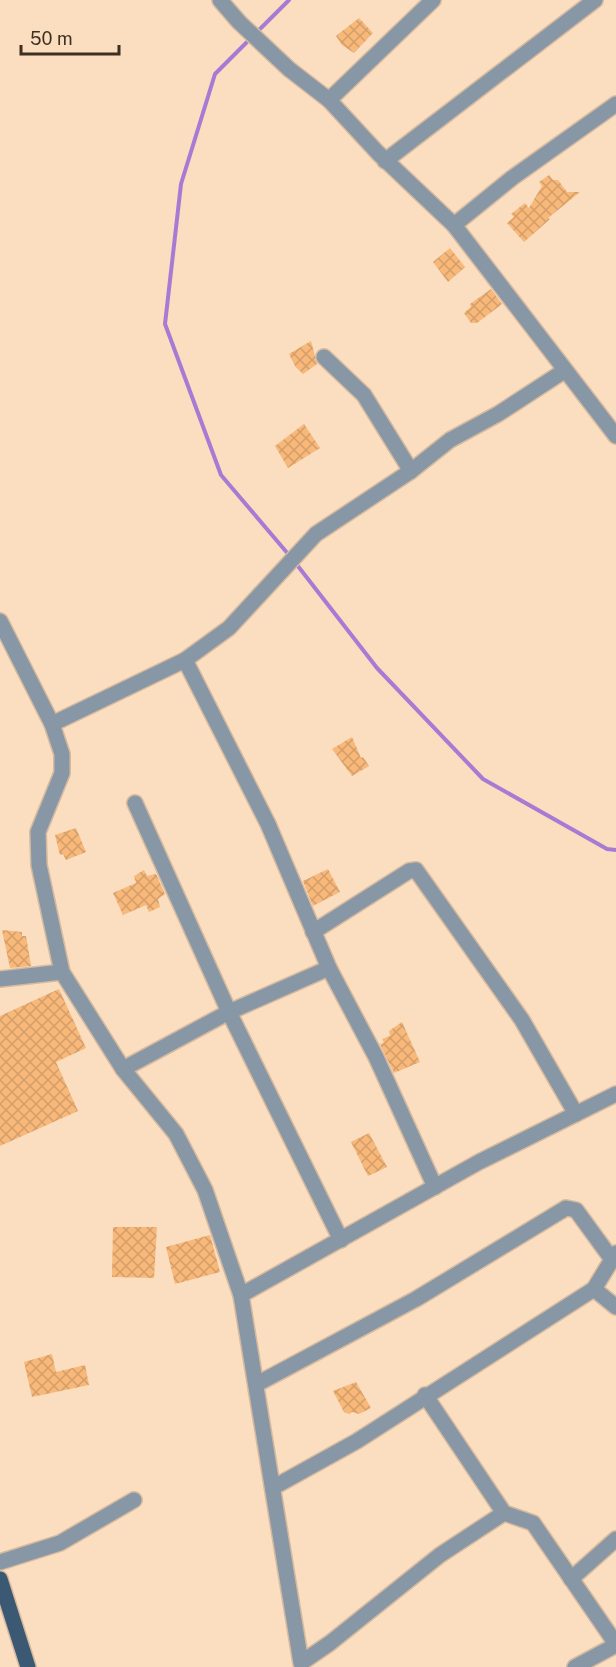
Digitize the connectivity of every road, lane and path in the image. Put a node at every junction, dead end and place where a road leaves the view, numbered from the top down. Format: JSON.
{"nodes":[{"id":1,"x":220,"y":0,"type":"edge"},
{"id":2,"x":433,"y":0,"type":"edge"},
{"id":3,"x":595,"y":0,"type":"edge"},
{"id":4,"x":329,"y":100,"type":"junction"},
{"id":5,"x":616,"y":104,"type":"edge"},
{"id":6,"x":385,"y":160,"type":"junction"},
{"id":7,"x":454,"y":225,"type":"junction"},
{"id":8,"x":324,"y":357,"type":"dead end"},
{"id":9,"x":564,"y":371,"type":"junction"},
{"id":10,"x":615,"y":433,"type":"edge"},
{"id":11,"x":411,"y":471,"type":"junction"},
{"id":12,"x":0,"y":621,"type":"edge"},
{"id":13,"x":185,"y":660,"type":"junction"},
{"id":14,"x":52,"y":724,"type":"junction"},
{"id":15,"x":135,"y":803,"type":"dead end"},
{"id":16,"x":313,"y":932,"type":"junction"},
{"id":17,"x":329,"y":968,"type":"junction"},
{"id":18,"x":62,"y":972,"type":"junction"},
{"id":19,"x":0,"y":979,"type":"edge"},
{"id":20,"x":229,"y":1012,"type":"junction"},
{"id":21,"x":123,"y":1069,"type":"junction"},
{"id":22,"x":616,"y":1094,"type":"edge"},
{"id":23,"x":576,"y":1114,"type":"junction"},
{"id":24,"x":435,"y":1187,"type":"junction"},
{"id":25,"x":341,"y":1240,"type":"junction"},
{"id":26,"x":614,"y":1256,"type":"edge"},
{"id":27,"x":594,"y":1289,"type":"junction"},
{"id":28,"x":241,"y":1295,"type":"junction"},
{"id":29,"x":616,"y":1307,"type":"edge"},
{"id":30,"x":257,"y":1384,"type":"junction"},
{"id":31,"x":425,"y":1395,"type":"junction"},
{"id":32,"x":274,"y":1487,"type":"junction"},
{"id":33,"x":134,"y":1500,"type":"dead end"},
{"id":34,"x":504,"y":1513,"type":"junction"},
{"id":35,"x":616,"y":1539,"type":"edge"},
{"id":36,"x":0,"y":1562,"type":"edge"},
{"id":37,"x":0,"y":1579,"type":"edge"},
{"id":38,"x":571,"y":1579,"type":"junction"},
{"id":39,"x":616,"y":1644,"type":"edge"},
{"id":40,"x":28,"y":1667,"type":"edge"},
{"id":41,"x":575,"y":1667,"type":"edge"}],
"edges":[{"from":1,"to":4,"type":"street"},
{"from":2,"to":4,"type":"street"},
{"from":3,"to":6,"type":"street"},
{"from":4,"to":6,"type":"street"},
{"from":5,"to":7,"type":"street"},
{"from":6,"to":7,"type":"street"},
{"from":7,"to":9,"type":"street"},
{"from":8,"to":11,"type":"street"},
{"from":9,"to":10,"type":"street"},
{"from":9,"to":11,"type":"street"},
{"from":11,"to":13,"type":"street"},
{"from":12,"to":14,"type":"street"},
{"from":13,"to":14,"type":"street"},
{"from":13,"to":16,"type":"street"},
{"from":14,"to":18,"type":"street"},
{"from":15,"to":20,"type":"street"},
{"from":16,"to":17,"type":"street"},
{"from":16,"to":23,"type":"street"},
{"from":17,"to":20,"type":"street"},
{"from":17,"to":24,"type":"street"},
{"from":18,"to":19,"type":"street"},
{"from":18,"to":21,"type":"street"},
{"from":20,"to":21,"type":"street"},
{"from":20,"to":25,"type":"street"},
{"from":21,"to":28,"type":"street"},
{"from":22,"to":23,"type":"street"},
{"from":23,"to":24,"type":"street"},
{"from":24,"to":25,"type":"street"},
{"from":25,"to":28,"type":"street"},
{"from":26,"to":27,"type":"street"},
{"from":26,"to":30,"type":"street"},
{"from":27,"to":29,"type":"street"},
{"from":27,"to":31,"type":"street"},
{"from":28,"to":30,"type":"street"},
{"from":30,"to":32,"type":"street"},
{"from":31,"to":32,"type":"street"},
{"from":31,"to":34,"type":"street"},
{"from":32,"to":34,"type":"street"},
{"from":33,"to":36,"type":"street"},
{"from":34,"to":38,"type":"street"},
{"from":35,"to":38,"type":"street"},
{"from":37,"to":40,"type":"main road"},
{"from":38,"to":39,"type":"street"},
{"from":39,"to":41,"type":"street"}]}
